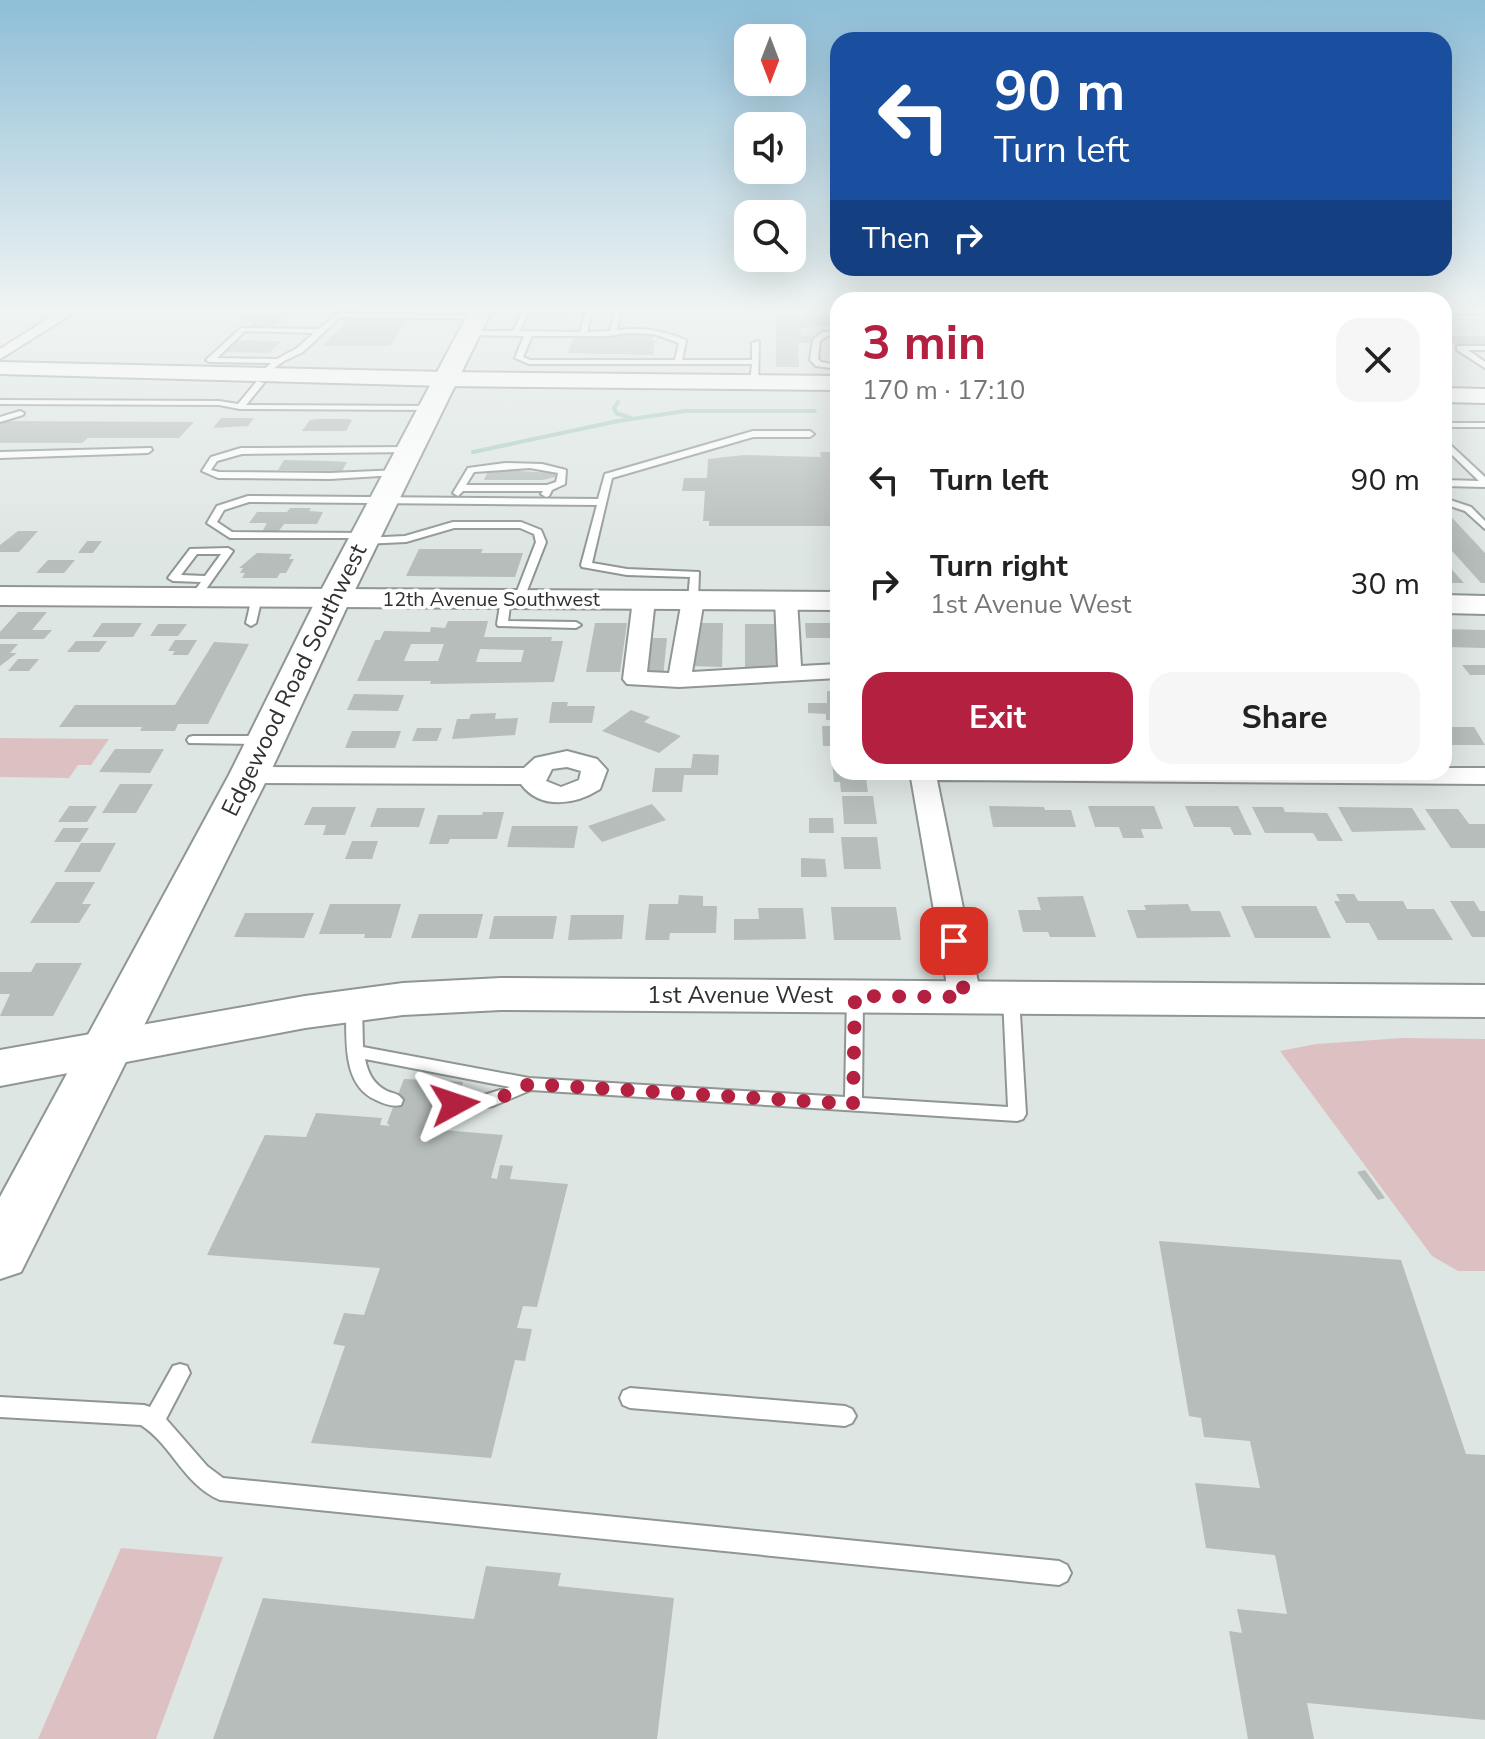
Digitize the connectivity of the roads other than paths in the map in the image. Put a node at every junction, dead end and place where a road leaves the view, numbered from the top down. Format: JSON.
{"nodes":[{"id":1,"x":253,"y":391,"type":"edge"},
{"id":2,"x":436,"y":391,"type":"edge"},
{"id":3,"x":438,"y":391,"type":"edge"},
{"id":4,"x":1452,"y":395,"type":"edge"},
{"id":5,"x":1485,"y":396,"type":"edge"},
{"id":6,"x":0,"y":402,"type":"edge"},
{"id":7,"x":14,"y":402,"type":"junction"},
{"id":8,"x":240,"y":407,"type":"junction"},
{"id":9,"x":0,"y":413,"type":"edge"},
{"id":10,"x":20,"y":413,"type":"dead end"},
{"id":11,"x":0,"y":420,"type":"edge"},
{"id":12,"x":1452,"y":425,"type":"edge"},
{"id":13,"x":1485,"y":425,"type":"edge"},
{"id":14,"x":810,"y":434,"type":"dead end"},
{"id":15,"x":148,"y":450,"type":"dead end"},
{"id":16,"x":1452,"y":450,"type":"edge"},
{"id":17,"x":0,"y":455,"type":"edge"},
{"id":18,"x":403,"y":461,"type":"junction"},
{"id":19,"x":1452,"y":483,"type":"edge"},
{"id":20,"x":1485,"y":483,"type":"edge"},
{"id":21,"x":460,"y":488,"type":"junction"},
{"id":22,"x":548,"y":488,"type":"junction"},
{"id":23,"x":383,"y":501,"type":"junction"},
{"id":24,"x":454,"y":501,"type":"junction"},
{"id":25,"x":543,"y":502,"type":"junction"},
{"id":26,"x":602,"y":502,"type":"junction"},
{"id":27,"x":1452,"y":504,"type":"edge"},
{"id":28,"x":1485,"y":526,"type":"edge"},
{"id":29,"x":364,"y":538,"type":"junction"},
{"id":30,"x":202,"y":588,"type":"junction"},
{"id":31,"x":0,"y":596,"type":"edge"},
{"id":32,"x":334,"y":598,"type":"junction"},
{"id":33,"x":512,"y":599,"type":"junction"},
{"id":34,"x":644,"y":600,"type":"junction"},
{"id":35,"x":693,"y":600,"type":"junction"},
{"id":36,"x":786,"y":600,"type":"junction"},
{"id":37,"x":830,"y":601,"type":"edge"},
{"id":38,"x":1452,"y":604,"type":"edge"},
{"id":39,"x":1485,"y":605,"type":"edge"},
{"id":40,"x":576,"y":625,"type":"dead end"},
{"id":41,"x":830,"y":672,"type":"edge"},
{"id":42,"x":790,"y":674,"type":"junction"},
{"id":43,"x":679,"y":680,"type":"junction"},
{"id":44,"x":193,"y":740,"type":"dead end"},
{"id":45,"x":257,"y":758,"type":"junction"},
{"id":46,"x":532,"y":776,"type":"dead end"},
{"id":47,"x":1452,"y":776,"type":"edge"},
{"id":48,"x":1485,"y":776,"type":"edge"},
{"id":49,"x":924,"y":780,"type":"edge"},
{"id":50,"x":855,"y":996,"type":"junction"},
{"id":51,"x":965,"y":997,"type":"junction"},
{"id":52,"x":1011,"y":997,"type":"junction"},
{"id":53,"x":1485,"y":1001,"type":"edge"},
{"id":54,"x":354,"y":1006,"type":"junction"},
{"id":55,"x":105,"y":1049,"type":"junction"},
{"id":56,"x":355,"y":1051,"type":"junction"},
{"id":57,"x":0,"y":1068,"type":"edge"},
{"id":58,"x":529,"y":1084,"type":"junction"},
{"id":59,"x":395,"y":1100,"type":"dead end"},
{"id":60,"x":455,"y":1104,"type":"dead end"},
{"id":61,"x":853,"y":1104,"type":"junction"},
{"id":62,"x":0,"y":1254,"type":"edge"},
{"id":63,"x":180,"y":1373,"type":"dead end"},
{"id":64,"x":630,"y":1398,"type":"dead end"},
{"id":65,"x":0,"y":1407,"type":"edge"},
{"id":66,"x":845,"y":1416,"type":"dead end"},
{"id":67,"x":154,"y":1421,"type":"junction"},
{"id":68,"x":1059,"y":1573,"type":"dead end"}],
"edges":[{"from":1,"to":8,"type":"lane"},
{"from":2,"to":8,"type":"lane"},
{"from":3,"to":18,"type":"main road","name":"Edgewood Road Southwest"},
{"from":4,"to":5,"type":"main road"},
{"from":6,"to":7,"type":"lane"},
{"from":7,"to":8,"type":"lane"},
{"from":7,"to":9,"type":"lane"},
{"from":10,"to":11,"type":"lane"},
{"from":12,"to":13,"type":"lane"},
{"from":14,"to":26,"type":"lane"},
{"from":15,"to":17,"type":"lane"},
{"from":16,"to":20,"type":"lane"},
{"from":18,"to":18,"type":"lane"},
{"from":18,"to":23,"type":"main road","name":"Edgewood Road Southwest"},
{"from":19,"to":20,"type":"lane"},
{"from":21,"to":22,"type":"lane"},
{"from":21,"to":22,"type":"lane"},
{"from":21,"to":24,"type":"lane"},
{"from":22,"to":25,"type":"lane"},
{"from":23,"to":24,"type":"lane"},
{"from":23,"to":29,"type":"main road","name":"Edgewood Road Southwest"},
{"from":23,"to":29,"type":"lane"},
{"from":24,"to":25,"type":"lane"},
{"from":25,"to":26,"type":"lane"},
{"from":26,"to":35,"type":"lane"},
{"from":27,"to":28,"type":"lane"},
{"from":29,"to":32,"type":"main road","name":"Edgewood Road Southwest"},
{"from":29,"to":33,"type":"lane"},
{"from":30,"to":30,"type":"lane"},
{"from":30,"to":31,"type":"main road","name":"12th Avenue Southwest"},
{"from":30,"to":32,"type":"main road","name":"12th Avenue Southwest"},
{"from":32,"to":33,"type":"main road","name":"12th Avenue Southwest"},
{"from":32,"to":45,"type":"main road","name":"Edgewood Road Southwest"},
{"from":33,"to":34,"type":"main road","name":"12th Avenue Southwest"},
{"from":33,"to":40,"type":"lane"},
{"from":34,"to":35,"type":"main road","name":"12th Avenue Southwest"},
{"from":34,"to":43,"type":"street"},
{"from":35,"to":36,"type":"main road","name":"12th Avenue Southwest"},
{"from":35,"to":43,"type":"street"},
{"from":36,"to":37,"type":"main road","name":"12th Avenue Southwest"},
{"from":36,"to":42,"type":"street"},
{"from":38,"to":39,"type":"main road"},
{"from":41,"to":42,"type":"street"},
{"from":42,"to":43,"type":"street"},
{"from":44,"to":45,"type":"lane"},
{"from":45,"to":46,"type":"street"},
{"from":45,"to":55,"type":"main road","name":"Edgewood Road Southwest"},
{"from":47,"to":48,"type":"street"},
{"from":49,"to":51,"type":"street"},
{"from":50,"to":51,"type":"main road","name":"1st Avenue West"},
{"from":50,"to":54,"type":"main road","name":"1st Avenue West"},
{"from":50,"to":61,"type":"lane"},
{"from":51,"to":52,"type":"main road","name":"1st Avenue West"},
{"from":52,"to":53,"type":"main road","name":"1st Avenue West"},
{"from":52,"to":61,"type":"lane"},
{"from":54,"to":55,"type":"main road","name":"1st Avenue West"},
{"from":54,"to":56,"type":"lane"},
{"from":55,"to":57,"type":"main road","name":"1st Avenue West"},
{"from":55,"to":62,"type":"main road","name":"Edgewood Road Southwest"},
{"from":56,"to":58,"type":"lane"},
{"from":56,"to":59,"type":"lane"},
{"from":58,"to":60,"type":"lane"},
{"from":58,"to":61,"type":"lane"},
{"from":63,"to":67,"type":"lane"},
{"from":64,"to":66,"type":"lane"},
{"from":65,"to":67,"type":"lane"},
{"from":67,"to":68,"type":"lane"}]}
